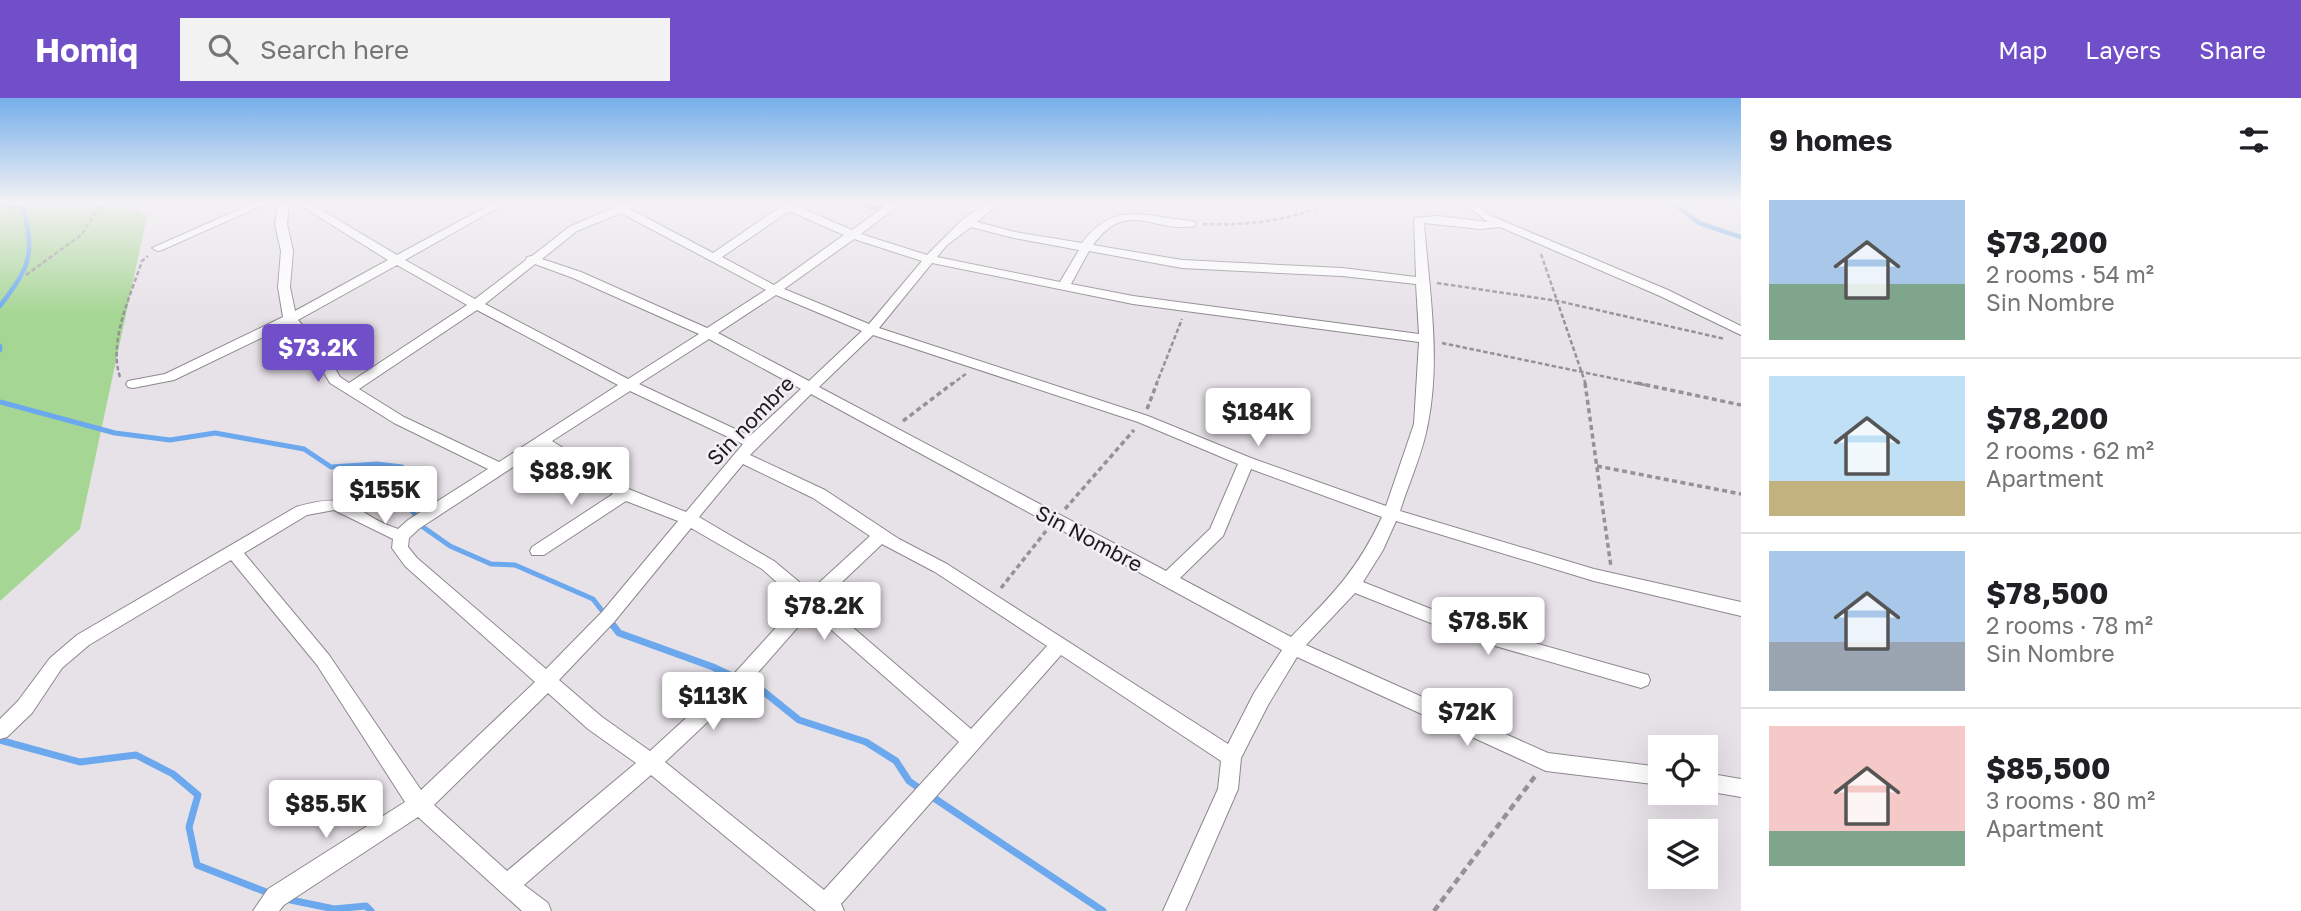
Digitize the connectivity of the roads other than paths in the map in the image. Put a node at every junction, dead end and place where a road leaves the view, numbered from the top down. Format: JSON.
{"nodes":[{"id":1,"x":177,"y":240,"type":"edge"},
{"id":2,"x":285,"y":240,"type":"edge"},
{"id":3,"x":365,"y":240,"type":"edge"},
{"id":4,"x":432,"y":240,"type":"edge"},
{"id":5,"x":558,"y":240,"type":"edge"},
{"id":6,"x":682,"y":240,"type":"edge"},
{"id":7,"x":740,"y":240,"type":"edge"},
{"id":8,"x":847,"y":240,"type":"edge"},
{"id":9,"x":869,"y":240,"type":"edge"},
{"id":10,"x":948,"y":240,"type":"edge"},
{"id":11,"x":1036,"y":240,"type":"edge"},
{"id":12,"x":1092,"y":240,"type":"edge"},
{"id":13,"x":1419,"y":240,"type":"edge"},
{"id":14,"x":1536,"y":240,"type":"edge"},
{"id":15,"x":158,"y":248,"type":"road end"},
{"id":16,"x":1086,"y":249,"type":"junction"},
{"id":17,"x":715,"y":257,"type":"junction"},
{"id":18,"x":397,"y":259,"type":"junction"},
{"id":19,"x":531,"y":259,"type":"junction"},
{"id":20,"x":929,"y":259,"type":"junction"},
{"id":21,"x":1422,"y":281,"type":"junction"},
{"id":22,"x":1064,"y":286,"type":"junction"},
{"id":23,"x":775,"y":290,"type":"junction"},
{"id":24,"x":477,"y":304,"type":"junction"},
{"id":25,"x":290,"y":319,"type":"junction"},
{"id":26,"x":871,"y":330,"type":"junction"},
{"id":27,"x":1741,"y":331,"type":"edge"},
{"id":28,"x":708,"y":333,"type":"junction"},
{"id":29,"x":1426,"y":339,"type":"junction"},
{"id":30,"x":133,"y":384,"type":"road end"},
{"id":31,"x":627,"y":384,"type":"junction"},
{"id":32,"x":810,"y":388,"type":"junction"},
{"id":33,"x":349,"y":389,"type":"junction"},
{"id":34,"x":541,"y":441,"type":"junction"},
{"id":35,"x":747,"y":450,"type":"junction"},
{"id":36,"x":1246,"y":462,"type":"junction"},
{"id":37,"x":499,"y":468,"type":"junction"},
{"id":38,"x":625,"y":494,"type":"junction"},
{"id":39,"x":1391,"y":514,"type":"junction"},
{"id":40,"x":691,"y":520,"type":"junction"},
{"id":41,"x":881,"y":535,"type":"junction"},
{"id":42,"x":401,"y":536,"type":"junction"},
{"id":43,"x":538,"y":551,"type":"dead end"},
{"id":44,"x":234,"y":552,"type":"junction"},
{"id":45,"x":1167,"y":580,"type":"junction"},
{"id":46,"x":1352,"y":585,"type":"junction"},
{"id":47,"x":808,"y":603,"type":"junction"},
{"id":48,"x":1741,"y":608,"type":"edge"},
{"id":49,"x":1059,"y":645,"type":"junction"},
{"id":50,"x":1293,"y":647,"type":"junction"},
{"id":51,"x":1641,"y":680,"type":"dead end"},
{"id":52,"x":549,"y":681,"type":"junction"},
{"id":53,"x":0,"y":730,"type":"edge"},
{"id":54,"x":973,"y":742,"type":"junction"},
{"id":55,"x":1231,"y":757,"type":"junction"},
{"id":56,"x":651,"y":762,"type":"junction"},
{"id":57,"x":1648,"y":774,"type":"edge"},
{"id":58,"x":1718,"y":784,"type":"edge"},
{"id":59,"x":1741,"y":788,"type":"edge"},
{"id":60,"x":419,"y":805,"type":"junction"},
{"id":61,"x":507,"y":885,"type":"junction"},
{"id":62,"x":829,"y":908,"type":"edge"},
{"id":63,"x":264,"y":911,"type":"edge"},
{"id":64,"x":540,"y":911,"type":"edge"},
{"id":65,"x":1174,"y":911,"type":"edge"}],
"edges":[{"from":1,"to":15,"type":"street"},
{"from":2,"to":25,"type":"street"},
{"from":3,"to":18,"type":"street"},
{"from":4,"to":18,"type":"street"},
{"from":5,"to":19,"type":"street"},
{"from":6,"to":17,"type":"street"},
{"from":7,"to":17,"type":"street"},
{"from":8,"to":23,"type":"street"},
{"from":9,"to":20,"type":"street"},
{"from":10,"to":20,"type":"street","name":"Sin nombre"},
{"from":11,"to":16,"type":"street"},
{"from":12,"to":16,"type":"street"},
{"from":13,"to":21,"type":"street"},
{"from":14,"to":27,"type":"street"},
{"from":16,"to":21,"type":"street"},
{"from":16,"to":22,"type":"street"},
{"from":17,"to":23,"type":"street"},
{"from":18,"to":24,"type":"street"},
{"from":18,"to":25,"type":"street"},
{"from":19,"to":24,"type":"street"},
{"from":19,"to":28,"type":"street","name":"Sin Nombre"},
{"from":20,"to":22,"type":"street"},
{"from":20,"to":26,"type":"street","name":"Sin nombre"},
{"from":21,"to":29,"type":"street"},
{"from":22,"to":29,"type":"street"},
{"from":23,"to":26,"type":"street"},
{"from":23,"to":28,"type":"street"},
{"from":24,"to":31,"type":"street"},
{"from":24,"to":33,"type":"street"},
{"from":25,"to":30,"type":"street"},
{"from":25,"to":33,"type":"street"},
{"from":26,"to":32,"type":"street","name":"Sin nombre"},
{"from":26,"to":36,"type":"street"},
{"from":28,"to":31,"type":"street"},
{"from":28,"to":32,"type":"street","name":"Sin Nombre"},
{"from":29,"to":39,"type":"street"},
{"from":31,"to":34,"type":"street"},
{"from":31,"to":35,"type":"street"},
{"from":32,"to":35,"type":"street","name":"Sin nombre"},
{"from":32,"to":45,"type":"street","name":"Sin Nombre"},
{"from":33,"to":37,"type":"street"},
{"from":34,"to":37,"type":"street"},
{"from":34,"to":38,"type":"street"},
{"from":35,"to":40,"type":"street","name":"Sin nombre"},
{"from":35,"to":41,"type":"street"},
{"from":36,"to":39,"type":"street"},
{"from":36,"to":45,"type":"street"},
{"from":37,"to":42,"type":"street"},
{"from":38,"to":40,"type":"street"},
{"from":38,"to":43,"type":"street"},
{"from":39,"to":46,"type":"street"},
{"from":39,"to":48,"type":"street"},
{"from":40,"to":47,"type":"street"},
{"from":40,"to":52,"type":"street","name":"Sin nombre"},
{"from":41,"to":47,"type":"street"},
{"from":41,"to":49,"type":"street"},
{"from":42,"to":44,"type":"street"},
{"from":42,"to":52,"type":"street"},
{"from":44,"to":53,"type":"street"},
{"from":44,"to":60,"type":"street"},
{"from":45,"to":50,"type":"street","name":"Sin Nombre"},
{"from":46,"to":50,"type":"street"},
{"from":46,"to":51,"type":"street"},
{"from":47,"to":54,"type":"street"},
{"from":47,"to":56,"type":"street"},
{"from":49,"to":54,"type":"street"},
{"from":49,"to":55,"type":"street"},
{"from":50,"to":55,"type":"street"},
{"from":50,"to":57,"type":"street","name":"Sin Nombre"},
{"from":52,"to":56,"type":"street"},
{"from":52,"to":60,"type":"street","name":"Sin nombre"},
{"from":54,"to":62,"type":"street"},
{"from":55,"to":65,"type":"street"},
{"from":56,"to":61,"type":"street"},
{"from":56,"to":62,"type":"street"},
{"from":58,"to":59,"type":"street"},
{"from":60,"to":61,"type":"street"},
{"from":60,"to":63,"type":"street","name":"Sin nombre"},
{"from":61,"to":64,"type":"street"}]}
